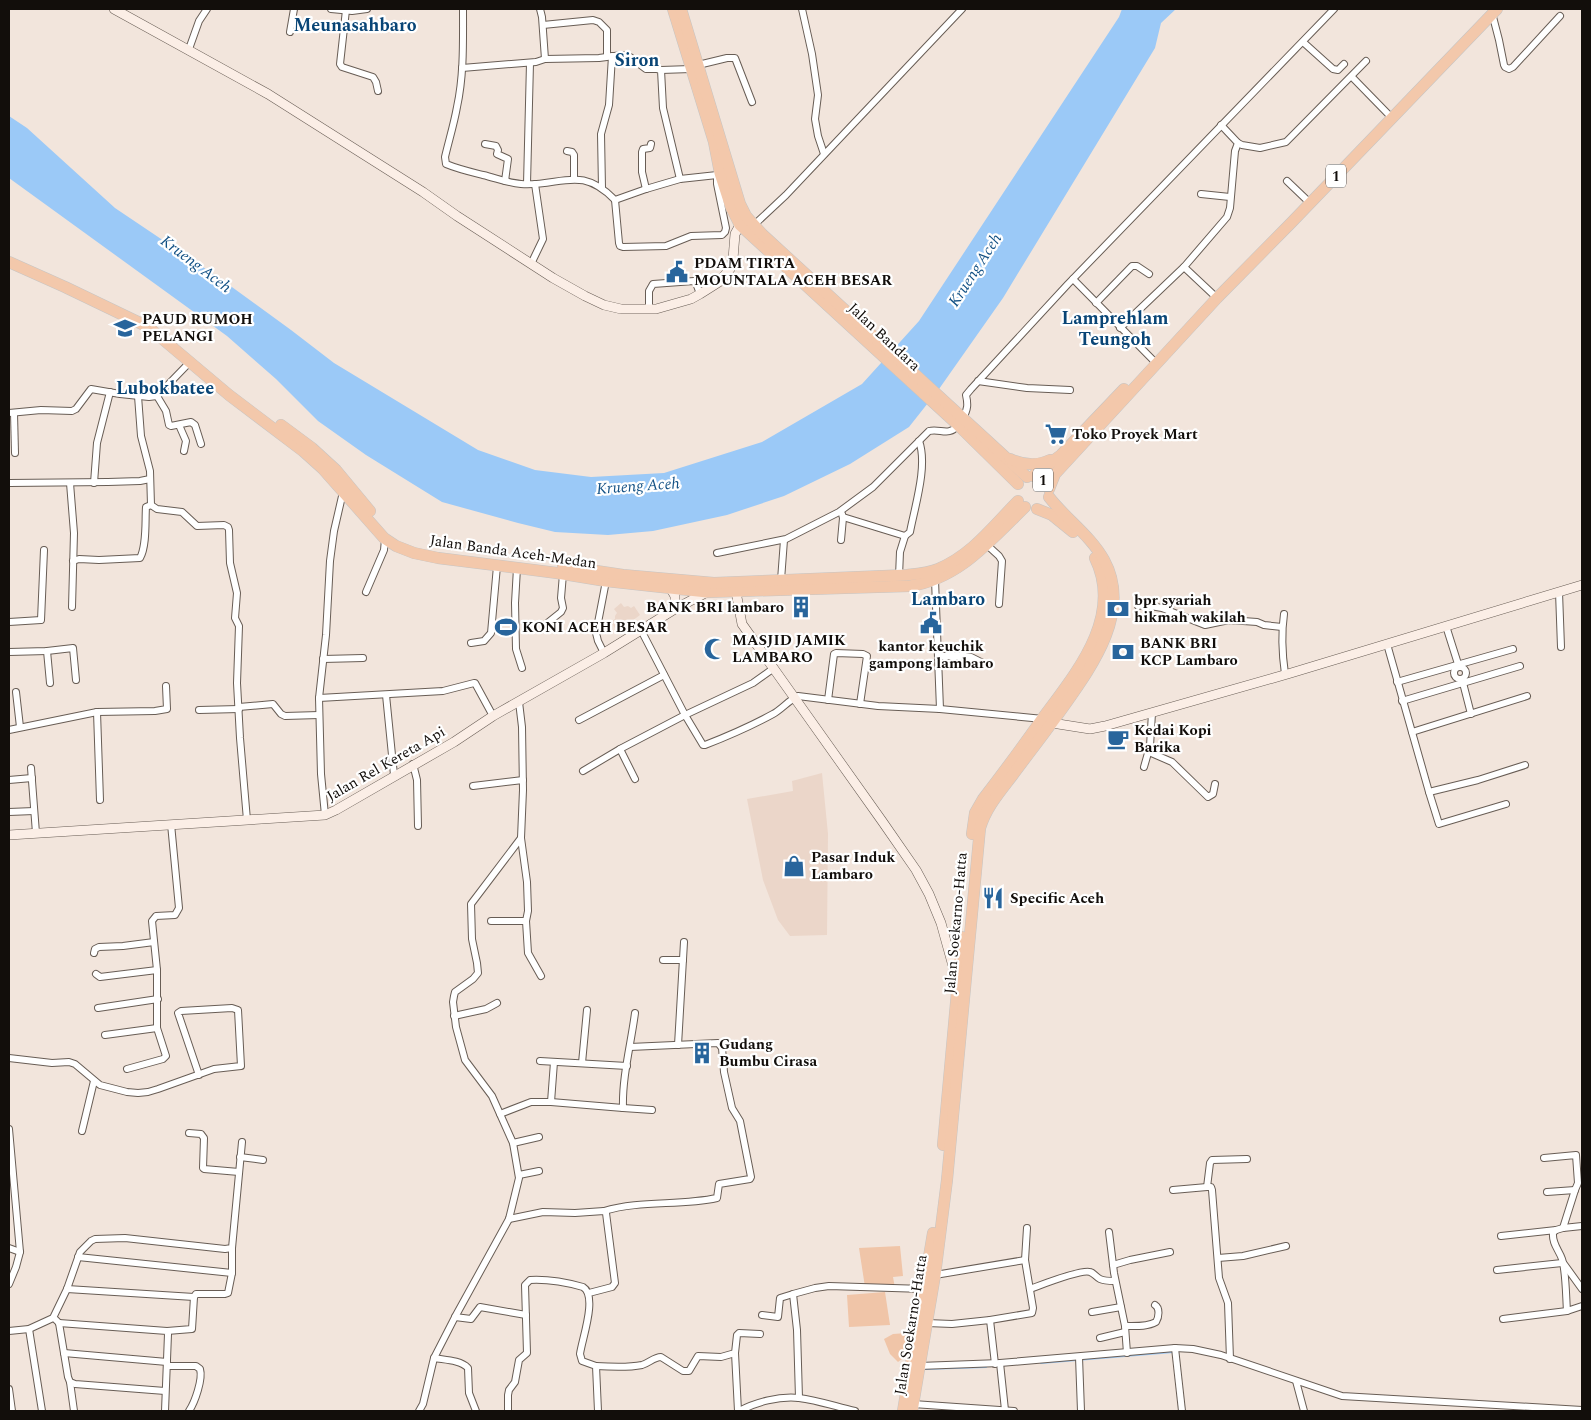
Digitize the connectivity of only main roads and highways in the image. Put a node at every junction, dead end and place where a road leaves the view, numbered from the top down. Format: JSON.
{"nodes":[{"id":1,"x":673,"y":9,"type":"edge"},
{"id":2,"x":681,"y":9,"type":"edge"},
{"id":3,"x":1495,"y":11,"type":"edge"},
{"id":4,"x":694,"y":67,"type":"junction"},
{"id":5,"x":718,"y":141,"type":"junction"},
{"id":6,"x":758,"y":236,"type":"junction"},
{"id":7,"x":9,"y":253,"type":"edge"},
{"id":8,"x":9,"y":262,"type":"edge"},
{"id":9,"x":66,"y":284,"type":"junction"},
{"id":10,"x":1174,"y":343,"type":"junction"},
{"id":11,"x":961,"y":422,"type":"junction"},
{"id":12,"x":1060,"y":455,"type":"junction"},
{"id":13,"x":1004,"y":457,"type":"junction"},
{"id":14,"x":1026,"y":479,"type":"junction"},
{"id":15,"x":1049,"y":493,"type":"junction"},
{"id":16,"x":1021,"y":504,"type":"junction"},
{"id":17,"x":1037,"y":509,"type":"junction"},
{"id":18,"x":559,"y":571,"type":"junction"},
{"id":19,"x":1047,"y":721,"type":"junction"},
{"id":20,"x":1021,"y":757,"type":"junction"},
{"id":21,"x":954,"y":1066,"type":"junction"},
{"id":22,"x":952,"y":1082,"type":"junction"},
{"id":23,"x":916,"y":1373,"type":"junction"},
{"id":24,"x":912,"y":1408,"type":"edge"},
{"id":25,"x":903,"y":1411,"type":"edge"}],
"edges":[{"from":1,"to":4,"type":"highway","name":"Jalan Bandara"},
{"from":2,"to":4,"type":"highway","name":"Jalan Bandara"},
{"from":3,"to":10,"type":"highway","number":"1"},
{"from":4,"to":5,"type":"highway","name":"Jalan Bandara"},
{"from":5,"to":6,"type":"highway","name":"Jalan Bandara"},
{"from":5,"to":6,"type":"highway","name":"Jalan Bandara"},
{"from":6,"to":11,"type":"highway","name":"Jalan Bandara"},
{"from":7,"to":9,"type":"highway","name":"Jalan Banda Aceh-Medan"},
{"from":8,"to":9,"type":"highway","name":"Jalan Banda Aceh-Medan"},
{"from":9,"to":18,"type":"highway","name":"Jalan Banda Aceh-Medan"},
{"from":9,"to":18,"type":"highway","name":"Jalan Banda Aceh-Medan"},
{"from":10,"to":12,"type":"highway","number":"1"},
{"from":10,"to":15,"type":"highway","number":"1"},
{"from":11,"to":13,"type":"highway","name":"Jalan Bandara"},
{"from":11,"to":14,"type":"highway","name":"Jalan Bandara"},
{"from":12,"to":13,"type":"highway"},
{"from":12,"to":14,"type":"highway","number":"1"},
{"from":13,"to":14,"type":"highway","name":"Jalan Bandara"},
{"from":14,"to":15,"type":"highway","number":"1"},
{"from":14,"to":16,"type":"highway","number":"1"},
{"from":15,"to":17,"type":"highway","number":"1"},
{"from":15,"to":19,"type":"highway","name":"Jalan Soekarno-Hatta"},
{"from":16,"to":17,"type":"highway","number":"1"},
{"from":16,"to":18,"type":"highway","name":"Jalan Banda Aceh-Medan"},
{"from":16,"to":18,"type":"highway","name":"Jalan Banda Aceh-Medan"},
{"from":17,"to":19,"type":"highway","name":"Jalan Soekarno-Hatta"},
{"from":19,"to":20,"type":"highway","name":"Jalan Soekarno-Hatta"},
{"from":20,"to":21,"type":"highway","name":"Jalan Soekarno-Hatta"},
{"from":20,"to":21,"type":"highway","name":"Jalan Soekarno-Hatta"},
{"from":21,"to":22,"type":"highway","name":"Jalan Soekarno-Hatta"},
{"from":22,"to":23,"type":"highway","name":"Jalan Soekarno-Hatta"},
{"from":22,"to":23,"type":"highway","name":"Jalan Soekarno-Hatta"},
{"from":23,"to":24,"type":"highway","name":"Jalan Soekarno-Hatta"},
{"from":23,"to":25,"type":"highway","name":"Jalan Soekarno-Hatta"}]}
